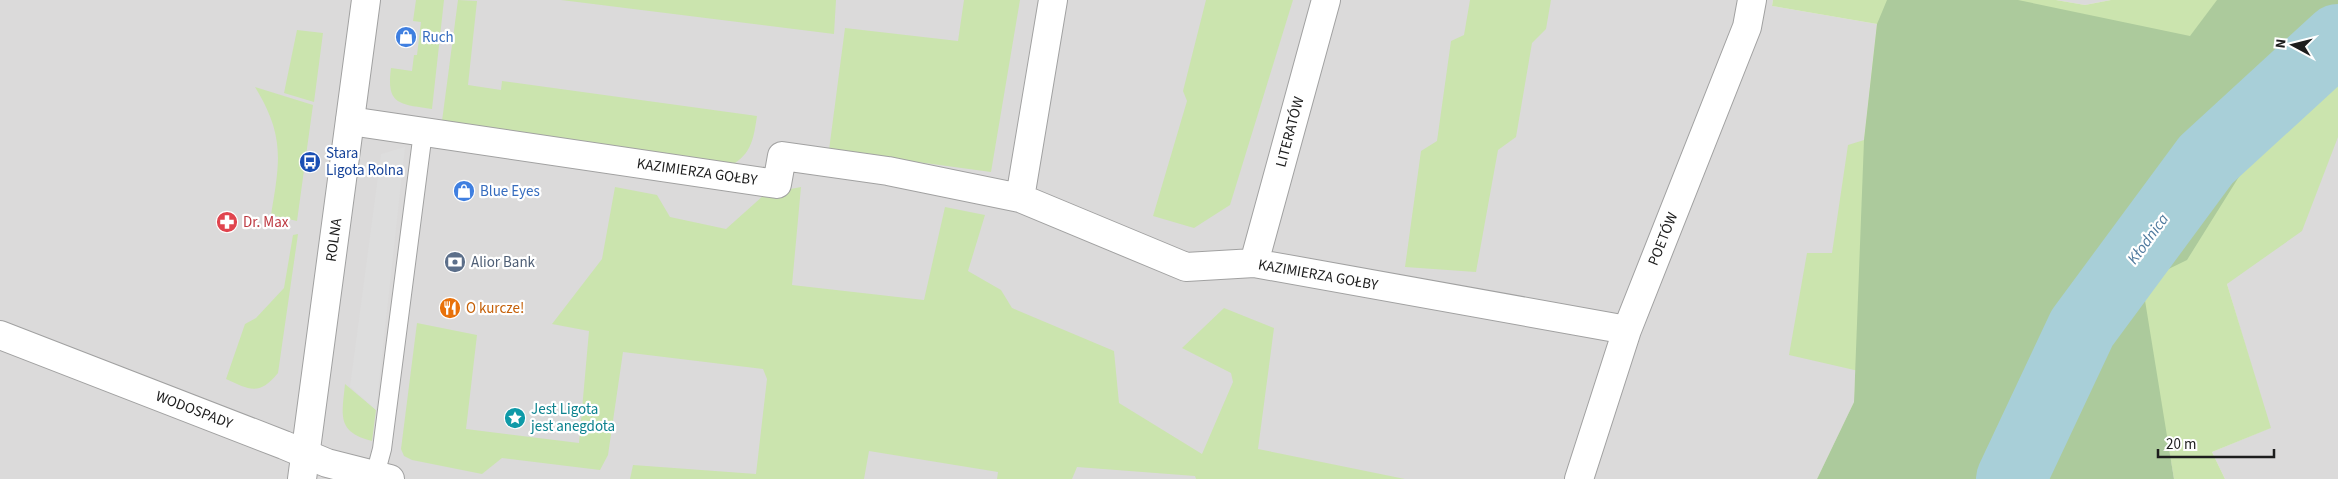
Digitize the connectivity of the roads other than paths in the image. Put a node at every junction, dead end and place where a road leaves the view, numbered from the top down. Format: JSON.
{"nodes":[{"id":1,"x":366,"y":0,"type":"edge"},
{"id":2,"x":1053,"y":0,"type":"edge"},
{"id":3,"x":1326,"y":0,"type":"edge"},
{"id":4,"x":1752,"y":0,"type":"edge"},
{"id":5,"x":350,"y":122,"type":"junction"},
{"id":6,"x":423,"y":132,"type":"junction"},
{"id":7,"x":1020,"y":198,"type":"junction"},
{"id":8,"x":1254,"y":263,"type":"junction"},
{"id":9,"x":1627,"y":330,"type":"junction"},
{"id":10,"x":0,"y":335,"type":"edge"},
{"id":11,"x":303,"y":467,"type":"edge"},
{"id":12,"x":382,"y":477,"type":"edge"},
{"id":13,"x":1579,"y":479,"type":"edge"}],
"edges":[{"from":1,"to":5,"type":"street","name":"ROLNA"},
{"from":2,"to":7,"type":"street"},
{"from":3,"to":8,"type":"street","name":"LITERATÓW"},
{"from":4,"to":9,"type":"street","name":"POETÓW"},
{"from":5,"to":6,"type":"street","name":"KAZIMIERZA GOŁBY"},
{"from":5,"to":11,"type":"street","name":"ROLNA"},
{"from":6,"to":7,"type":"street","name":"KAZIMIERZA GOŁBY"},
{"from":6,"to":12,"type":"lane"},
{"from":7,"to":8,"type":"street","name":"KAZIMIERZA GOŁBY"},
{"from":8,"to":9,"type":"street","name":"KAZIMIERZA GOŁBY"},
{"from":9,"to":13,"type":"street","name":"POETÓW"},
{"from":10,"to":11,"type":"street","name":"WODOSPADY"},
{"from":11,"to":12,"type":"street","name":"WODOSPADY"}]}
